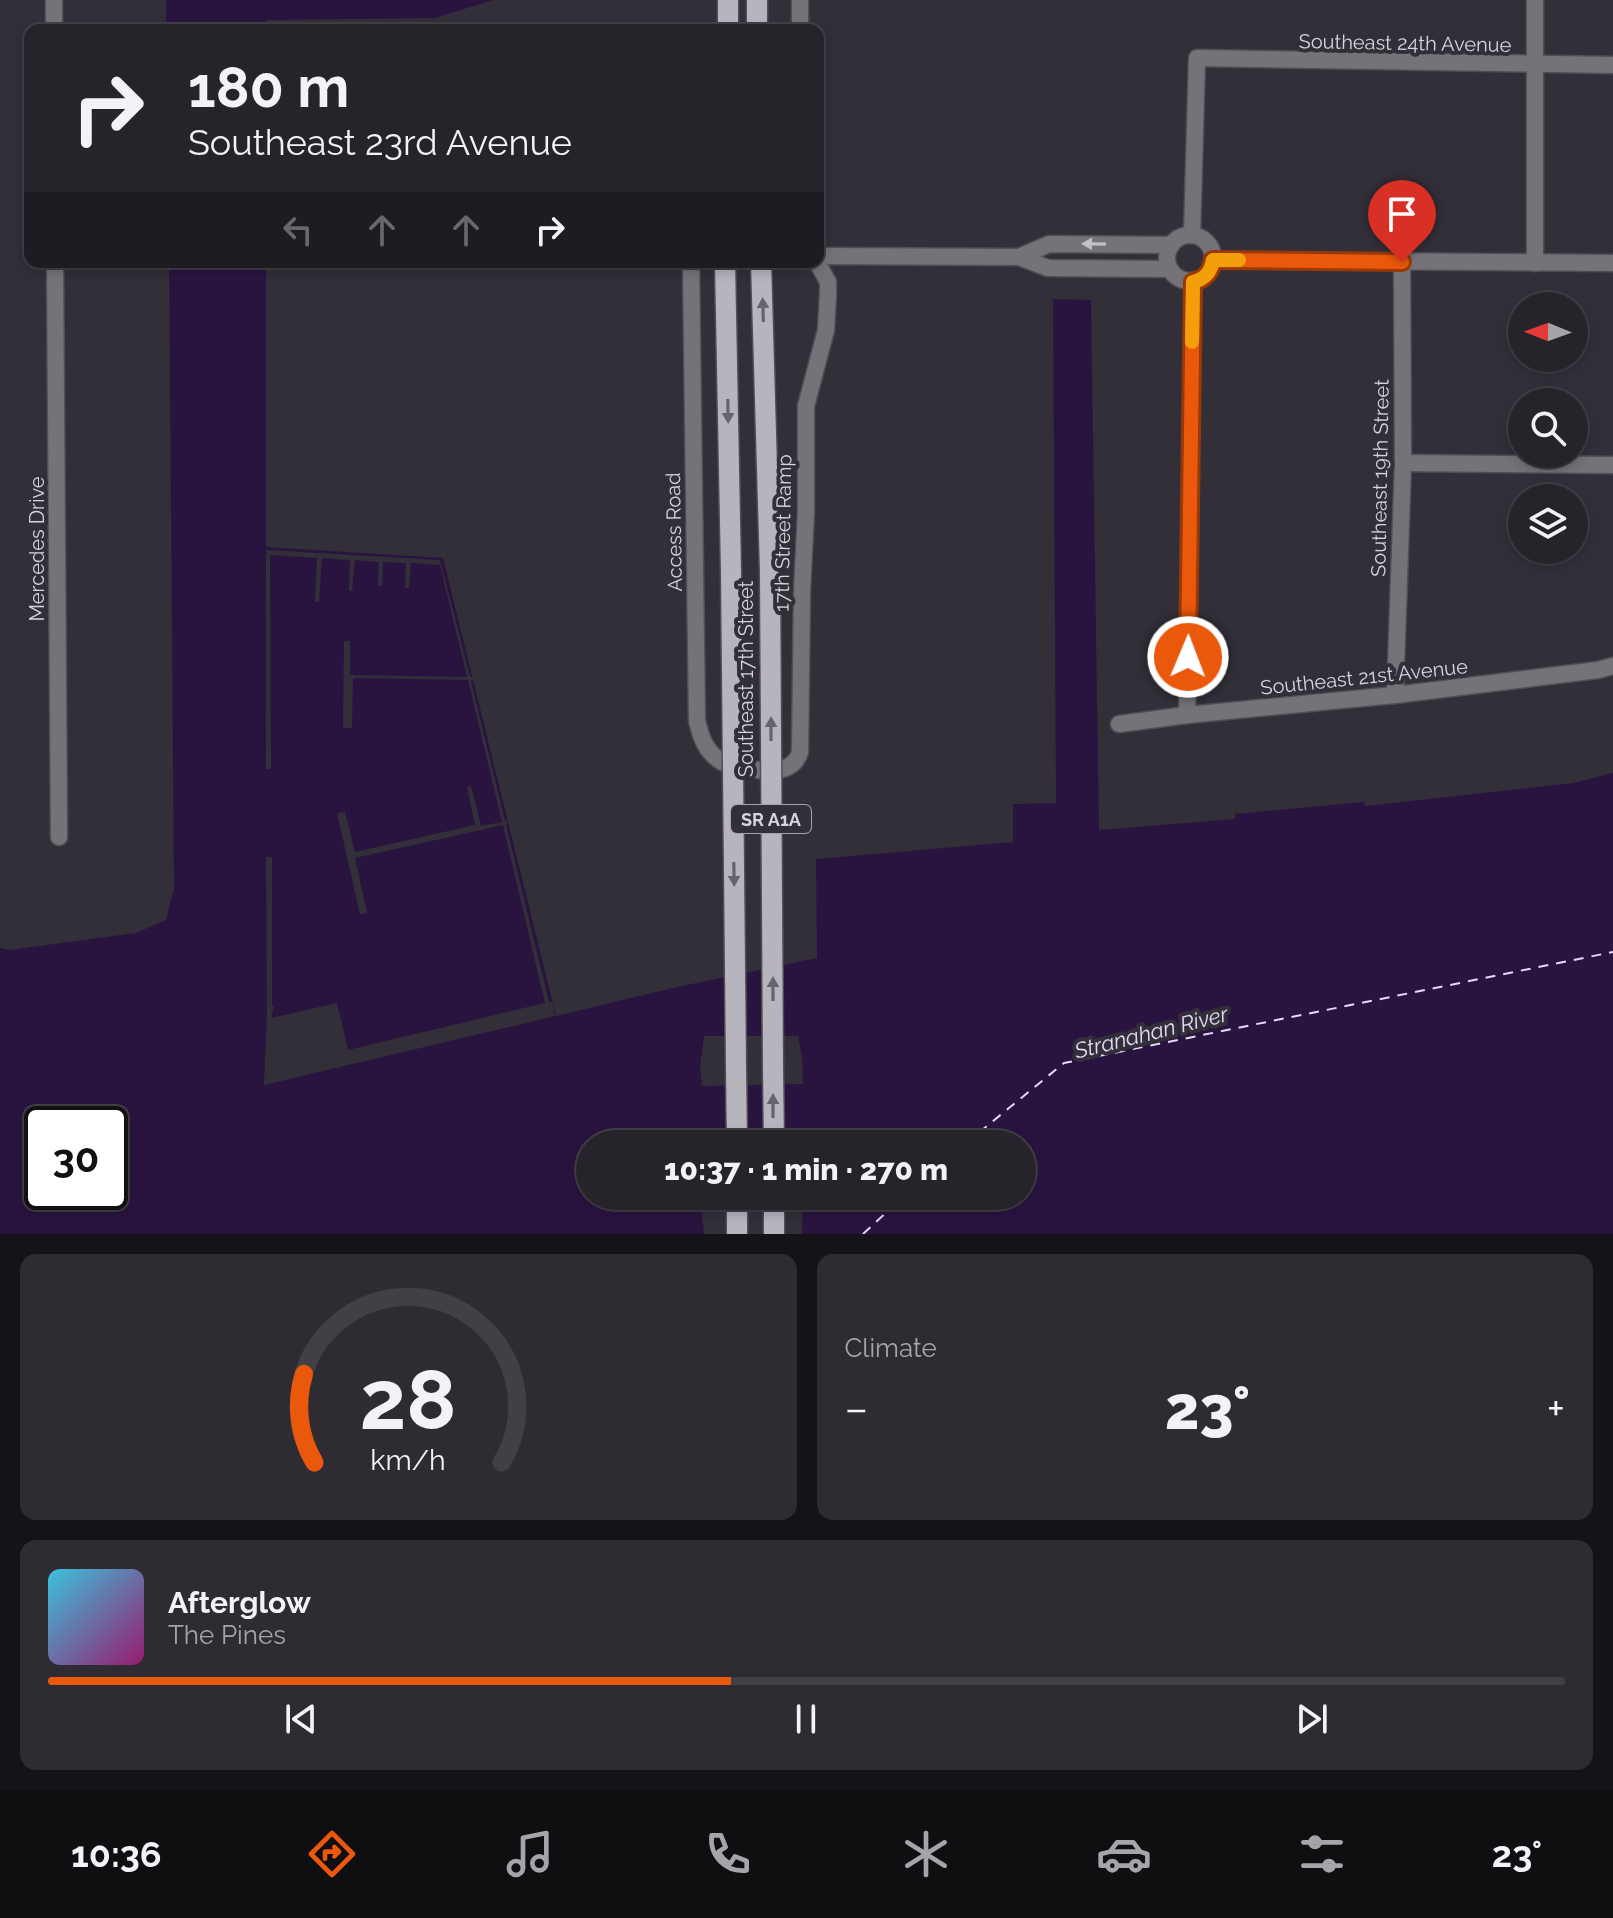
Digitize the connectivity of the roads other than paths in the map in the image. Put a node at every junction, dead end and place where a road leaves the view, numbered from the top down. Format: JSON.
{"nodes":[{"id":1,"x":54,"y":0,"type":"edge"},
{"id":2,"x":728,"y":0,"type":"edge"},
{"id":3,"x":757,"y":0,"type":"edge"},
{"id":4,"x":800,"y":0,"type":"edge"},
{"id":5,"x":1535,"y":0,"type":"edge"},
{"id":6,"x":54,"y":24,"type":"edge"},
{"id":7,"x":728,"y":24,"type":"edge"},
{"id":8,"x":757,"y":24,"type":"edge"},
{"id":9,"x":800,"y":24,"type":"edge"},
{"id":10,"x":1534,"y":65,"type":"junction"},
{"id":11,"x":1613,"y":65,"type":"edge"},
{"id":12,"x":1192,"y":235,"type":"junction"},
{"id":13,"x":1171,"y":245,"type":"junction"},
{"id":14,"x":824,"y":256,"type":"edge"},
{"id":15,"x":1019,"y":257,"type":"junction"},
{"id":16,"x":1213,"y":260,"type":"junction"},
{"id":17,"x":1402,"y":262,"type":"junction"},
{"id":18,"x":1535,"y":263,"type":"junction"},
{"id":19,"x":1613,"y":263,"type":"edge"},
{"id":20,"x":55,"y":268,"type":"edge"},
{"id":21,"x":691,"y":268,"type":"edge"},
{"id":22,"x":725,"y":268,"type":"edge"},
{"id":23,"x":761,"y":268,"type":"edge"},
{"id":24,"x":820,"y":268,"type":"edge"},
{"id":25,"x":1170,"y":269,"type":"junction"},
{"id":26,"x":1193,"y":282,"type":"junction"},
{"id":27,"x":1403,"y":463,"type":"junction"},
{"id":28,"x":1613,"y":465,"type":"edge"},
{"id":29,"x":1613,"y":666,"type":"edge"},
{"id":30,"x":1395,"y":695,"type":"junction"},
{"id":31,"x":1187,"y":715,"type":"junction"},
{"id":32,"x":1119,"y":724,"type":"dead end"},
{"id":33,"x":751,"y":769,"type":"joint"},
{"id":34,"x":59,"y":837,"type":"dead end"},
{"id":35,"x":737,"y":1130,"type":"edge"},
{"id":36,"x":774,"y":1130,"type":"edge"},
{"id":37,"x":737,"y":1210,"type":"edge"},
{"id":38,"x":774,"y":1210,"type":"edge"},
{"id":39,"x":737,"y":1234,"type":"edge"},
{"id":40,"x":774,"y":1234,"type":"edge"}],
"edges":[{"from":1,"to":6,"type":"street"},
{"from":2,"to":7,"type":"main road"},
{"from":3,"to":8,"type":"main road"},
{"from":4,"to":9,"type":"street"},
{"from":5,"to":10,"type":"street"},
{"from":10,"to":11,"type":"street","name":"Southeast 24th Avenue"},
{"from":10,"to":12,"type":"street","name":"Southeast 24th Avenue"},
{"from":10,"to":18,"type":"street"},
{"from":12,"to":13,"type":"street"},
{"from":12,"to":16,"type":"street"},
{"from":13,"to":15,"type":"street","one_way":true},
{"from":13,"to":25,"type":"street"},
{"from":14,"to":15,"type":"street"},
{"from":15,"to":25,"type":"street"},
{"from":16,"to":17,"type":"street"},
{"from":16,"to":26,"type":"street"},
{"from":17,"to":18,"type":"street"},
{"from":17,"to":27,"type":"street","name":"Southeast 19th Street"},
{"from":18,"to":19,"type":"street"},
{"from":20,"to":34,"type":"street","name":"Mercedes Drive"},
{"from":21,"to":33,"type":"street","name":"Access Road"},
{"from":22,"to":35,"type":"main road","name":"Southeast 17th Street","number":"SR A1A","one_way":true,"bridge":true},
{"from":36,"to":23,"type":"main road","name":"Southeast 17th Street","number":"SR A1A","one_way":true,"bridge":true},
{"from":24,"to":33,"type":"street","name":"17th Street Ramp"},
{"from":25,"to":26,"type":"street"},
{"from":26,"to":31,"type":"street"},
{"from":27,"to":28,"type":"street"},
{"from":27,"to":30,"type":"street","name":"Southeast 19th Street"},
{"from":29,"to":30,"type":"street","name":"Southeast 21st Avenue"},
{"from":30,"to":31,"type":"street","name":"Southeast 21st Avenue"},
{"from":31,"to":32,"type":"street","name":"Southeast 21st Avenue"},
{"from":37,"to":39,"type":"main road"},
{"from":38,"to":40,"type":"main road"}]}
